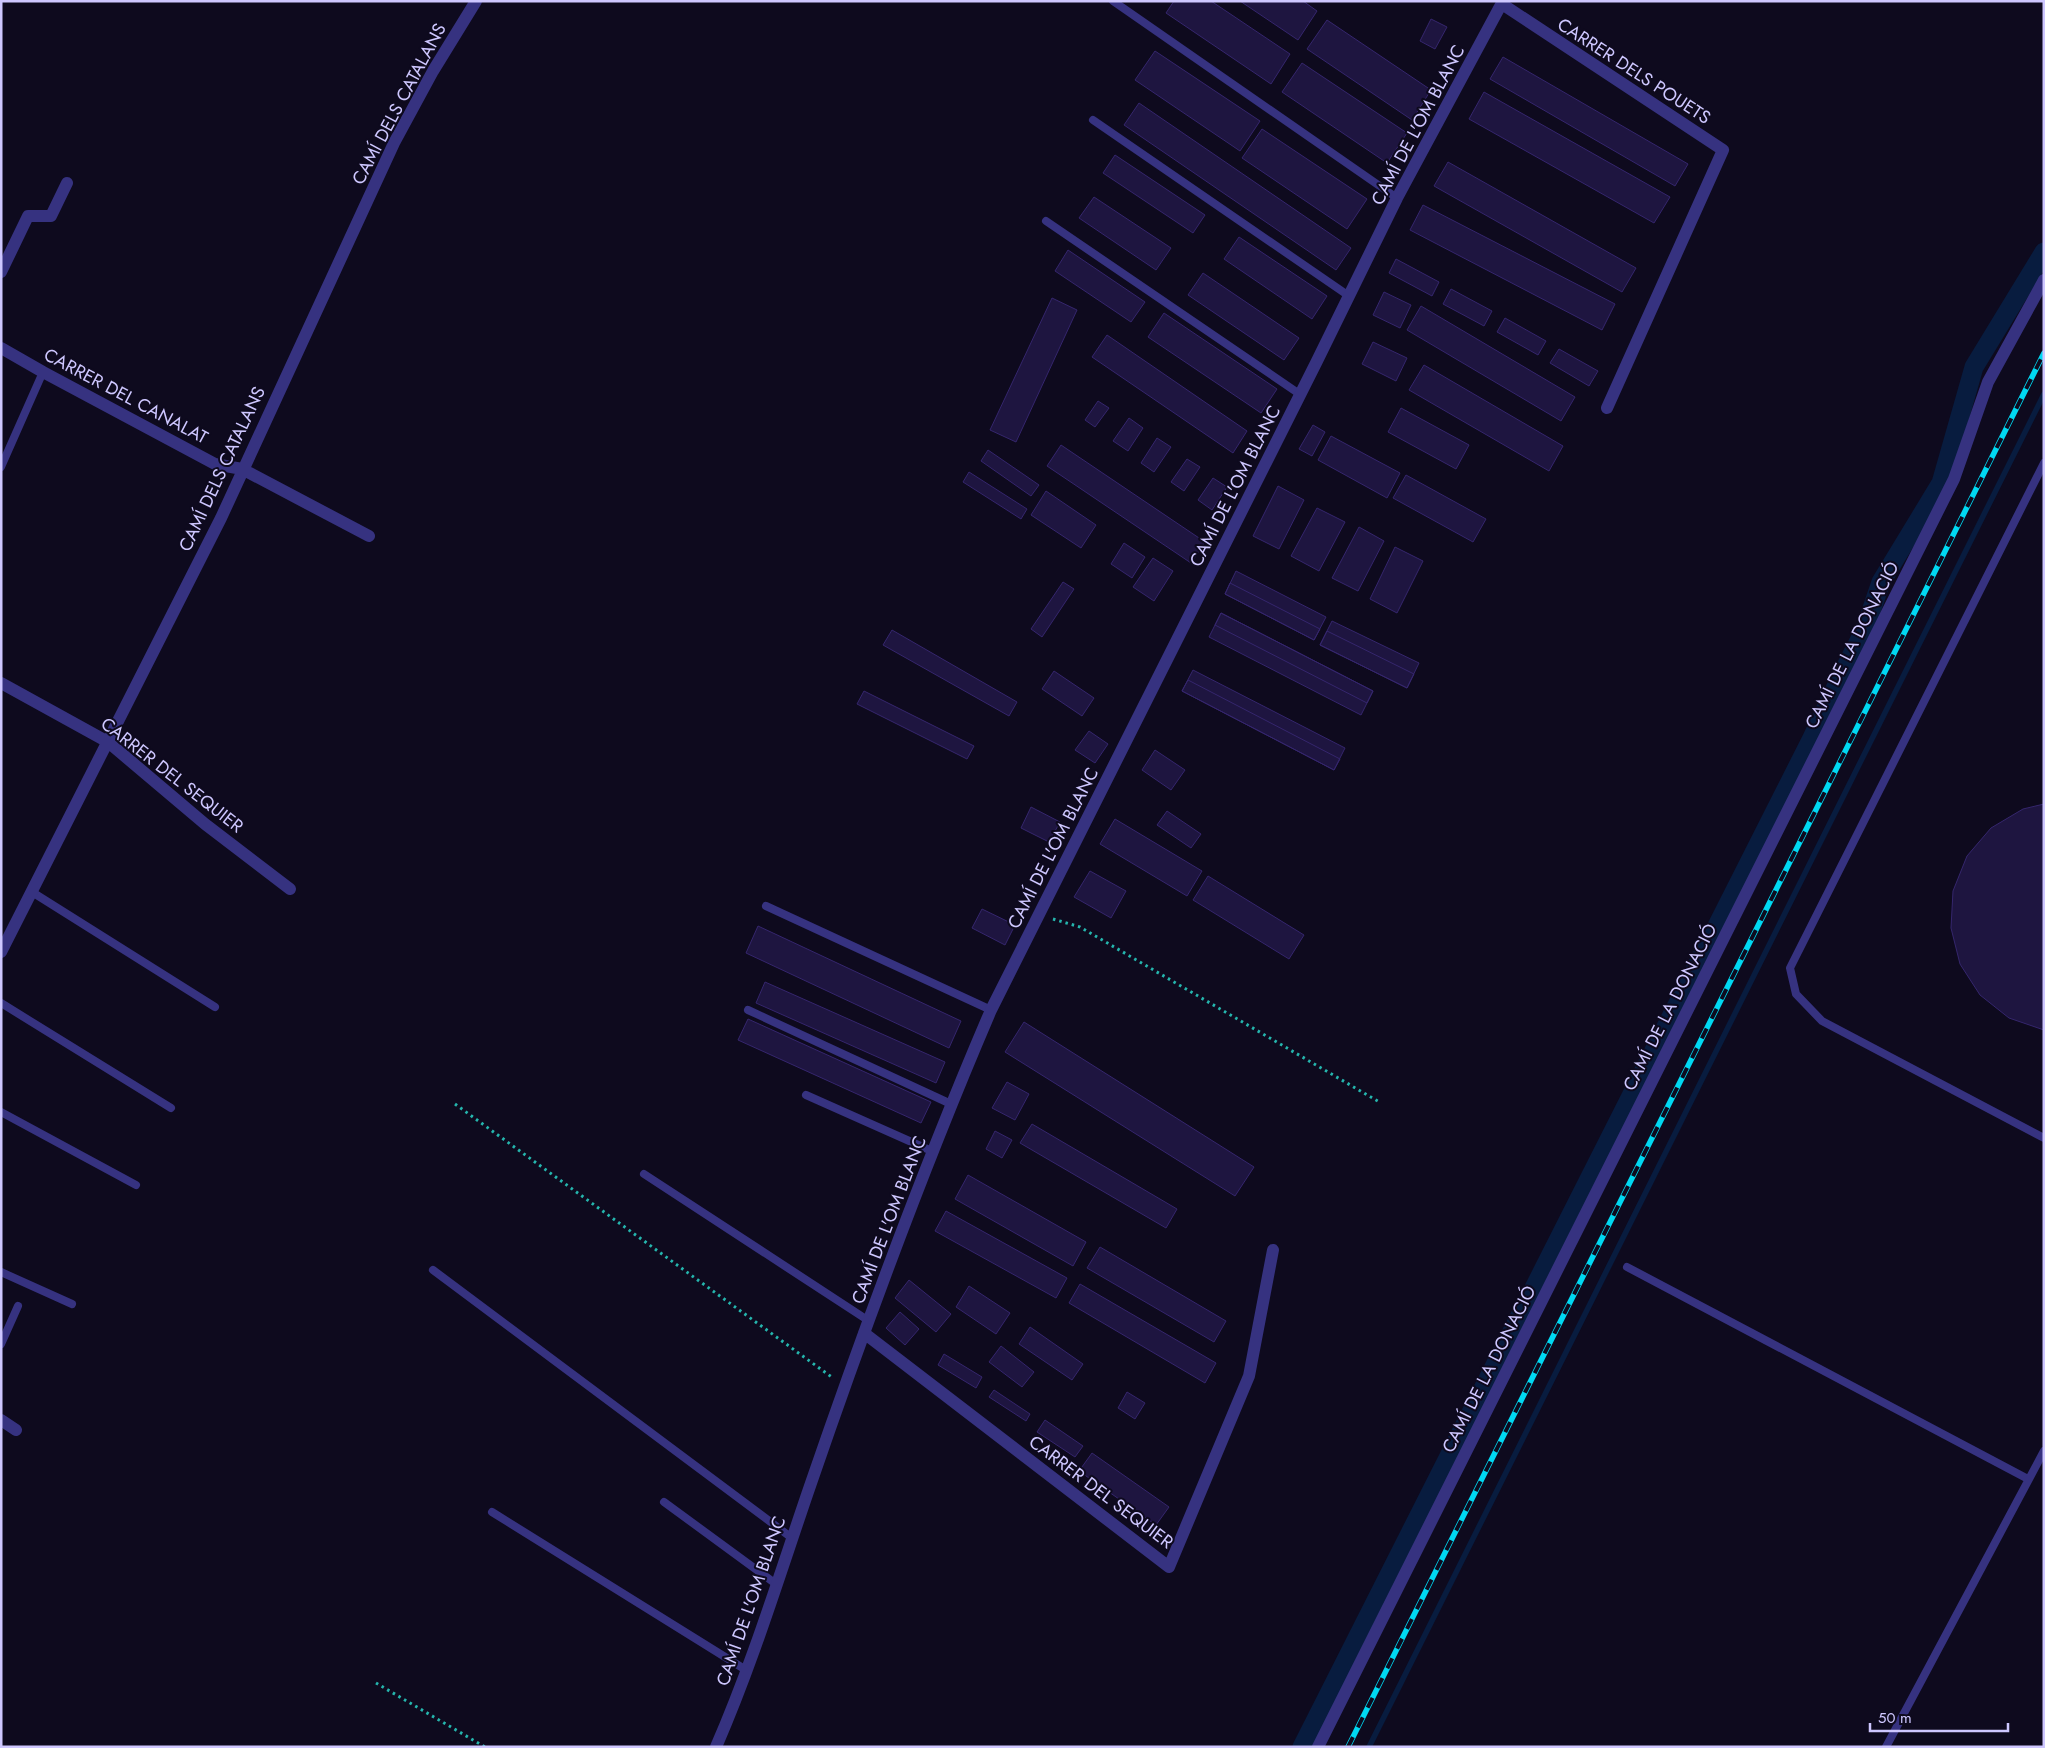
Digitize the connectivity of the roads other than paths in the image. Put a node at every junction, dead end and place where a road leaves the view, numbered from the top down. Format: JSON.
{"nodes":[{"id":1,"x":476,"y":1,"type":"edge"},
{"id":2,"x":1113,"y":1,"type":"edge"},
{"id":3,"x":1502,"y":3,"type":"edge"},
{"id":4,"x":1093,"y":120,"type":"dead end"},
{"id":5,"x":67,"y":183,"type":"dead end"},
{"id":6,"x":1397,"y":198,"type":"junction"},
{"id":7,"x":1046,"y":221,"type":"dead end"},
{"id":8,"x":1,"y":272,"type":"edge"},
{"id":9,"x":2044,"y":280,"type":"edge"},
{"id":10,"x":1349,"y":296,"type":"junction"},
{"id":11,"x":1,"y":348,"type":"edge"},
{"id":12,"x":42,"y":372,"type":"junction"},
{"id":13,"x":1300,"y":395,"type":"junction"},
{"id":14,"x":1607,"y":408,"type":"dead end"},
{"id":15,"x":2044,"y":463,"type":"edge"},
{"id":16,"x":1,"y":467,"type":"edge"},
{"id":17,"x":242,"y":469,"type":"junction"},
{"id":18,"x":369,"y":536,"type":"dead end"},
{"id":19,"x":1,"y":683,"type":"edge"},
{"id":20,"x":108,"y":742,"type":"junction"},
{"id":21,"x":290,"y":889,"type":"dead end"},
{"id":22,"x":32,"y":892,"type":"junction"},
{"id":23,"x":766,"y":906,"type":"dead end"},
{"id":24,"x":1,"y":952,"type":"edge"},
{"id":25,"x":1,"y":1003,"type":"edge"},
{"id":26,"x":215,"y":1007,"type":"dead end"},
{"id":27,"x":748,"y":1010,"type":"dead end"},
{"id":28,"x":991,"y":1010,"type":"junction"},
{"id":29,"x":806,"y":1095,"type":"dead end"},
{"id":30,"x":951,"y":1104,"type":"junction"},
{"id":31,"x":170,"y":1108,"type":"dead end"},
{"id":32,"x":1,"y":1112,"type":"edge"},
{"id":33,"x":2044,"y":1138,"type":"edge"},
{"id":34,"x":934,"y":1152,"type":"junction"},
{"id":35,"x":644,"y":1174,"type":"dead end"},
{"id":36,"x":136,"y":1185,"type":"dead end"},
{"id":37,"x":1273,"y":1250,"type":"dead end"},
{"id":38,"x":1627,"y":1267,"type":"dead end"},
{"id":39,"x":433,"y":1270,"type":"dead end"},
{"id":40,"x":1,"y":1272,"type":"edge"},
{"id":41,"x":72,"y":1304,"type":"dead end"},
{"id":42,"x":18,"y":1306,"type":"dead end"},
{"id":43,"x":866,"y":1327,"type":"junction"},
{"id":44,"x":1,"y":1344,"type":"edge"},
{"id":45,"x":1,"y":1420,"type":"edge"},
{"id":46,"x":16,"y":1430,"type":"dead end"},
{"id":47,"x":2044,"y":1451,"type":"edge"},
{"id":48,"x":2028,"y":1479,"type":"junction"},
{"id":49,"x":664,"y":1502,"type":"dead end"},
{"id":50,"x":492,"y":1512,"type":"dead end"},
{"id":51,"x":792,"y":1538,"type":"junction"},
{"id":52,"x":776,"y":1584,"type":"junction"},
{"id":53,"x":746,"y":1670,"type":"junction"},
{"id":54,"x":716,"y":1747,"type":"edge"},
{"id":55,"x":1318,"y":1747,"type":"edge"},
{"id":56,"x":1886,"y":1747,"type":"edge"}],
"edges":[{"from":1,"to":17,"type":"street","name":"CAMÍ DELS CATALANS"},
{"from":2,"to":6,"type":"lane"},
{"from":3,"to":6,"type":"street","name":"CAMÍ DE L'OM BLANC"},
{"from":3,"to":14,"type":"street","name":"CARRER DELS POUETS"},
{"from":4,"to":10,"type":"lane"},
{"from":5,"to":8,"type":"street"},
{"from":6,"to":10,"type":"street","name":"CAMÍ DE L'OM BLANC"},
{"from":7,"to":13,"type":"lane"},
{"from":9,"to":55,"type":"street","name":"CAMÍ DE LA DONACIÓ"},
{"from":10,"to":13,"type":"street","name":"CAMÍ DE L'OM BLANC"},
{"from":11,"to":12,"type":"street","name":"CARRER DEL CANALAT"},
{"from":12,"to":16,"type":"lane"},
{"from":12,"to":17,"type":"street","name":"CARRER DEL CANALAT"},
{"from":13,"to":28,"type":"street","name":"CAMÍ DE L'OM BLANC"},
{"from":15,"to":33,"type":"lane"},
{"from":17,"to":18,"type":"street","name":"CARRER DEL CANALAT"},
{"from":17,"to":20,"type":"street","name":"CAMÍ DELS CATALANS"},
{"from":19,"to":20,"type":"street","name":"CARRER DEL SEQUIER"},
{"from":20,"to":21,"type":"street","name":"CARRER DEL SEQUIER"},
{"from":20,"to":22,"type":"street","name":"CAMÍ DELS CATALANS"},
{"from":22,"to":24,"type":"street","name":"CAMÍ DELS CATALANS"},
{"from":22,"to":26,"type":"lane"},
{"from":23,"to":28,"type":"lane"},
{"from":25,"to":31,"type":"lane"},
{"from":27,"to":30,"type":"lane"},
{"from":28,"to":30,"type":"street","name":"CAMÍ DE L'OM BLANC"},
{"from":29,"to":34,"type":"lane"},
{"from":30,"to":34,"type":"street","name":"CAMÍ DE L'OM BLANC"},
{"from":32,"to":36,"type":"lane"},
{"from":34,"to":43,"type":"street","name":"CAMÍ DE L'OM BLANC"},
{"from":35,"to":43,"type":"lane"},
{"from":37,"to":43,"type":"street","name":"CARRER DEL SEQUIER"},
{"from":38,"to":48,"type":"lane"},
{"from":39,"to":51,"type":"lane"},
{"from":40,"to":41,"type":"lane"},
{"from":42,"to":44,"type":"lane"},
{"from":43,"to":51,"type":"street","name":"CAMÍ DE L'OM BLANC"},
{"from":45,"to":46,"type":"street"},
{"from":47,"to":48,"type":"lane"},
{"from":48,"to":56,"type":"lane"},
{"from":49,"to":52,"type":"lane"},
{"from":50,"to":53,"type":"lane"},
{"from":51,"to":52,"type":"street","name":"CAMÍ DE L'OM BLANC"},
{"from":52,"to":53,"type":"street","name":"CAMÍ DE L'OM BLANC"},
{"from":53,"to":54,"type":"street","name":"CAMÍ DE L'OM BLANC"}]}
